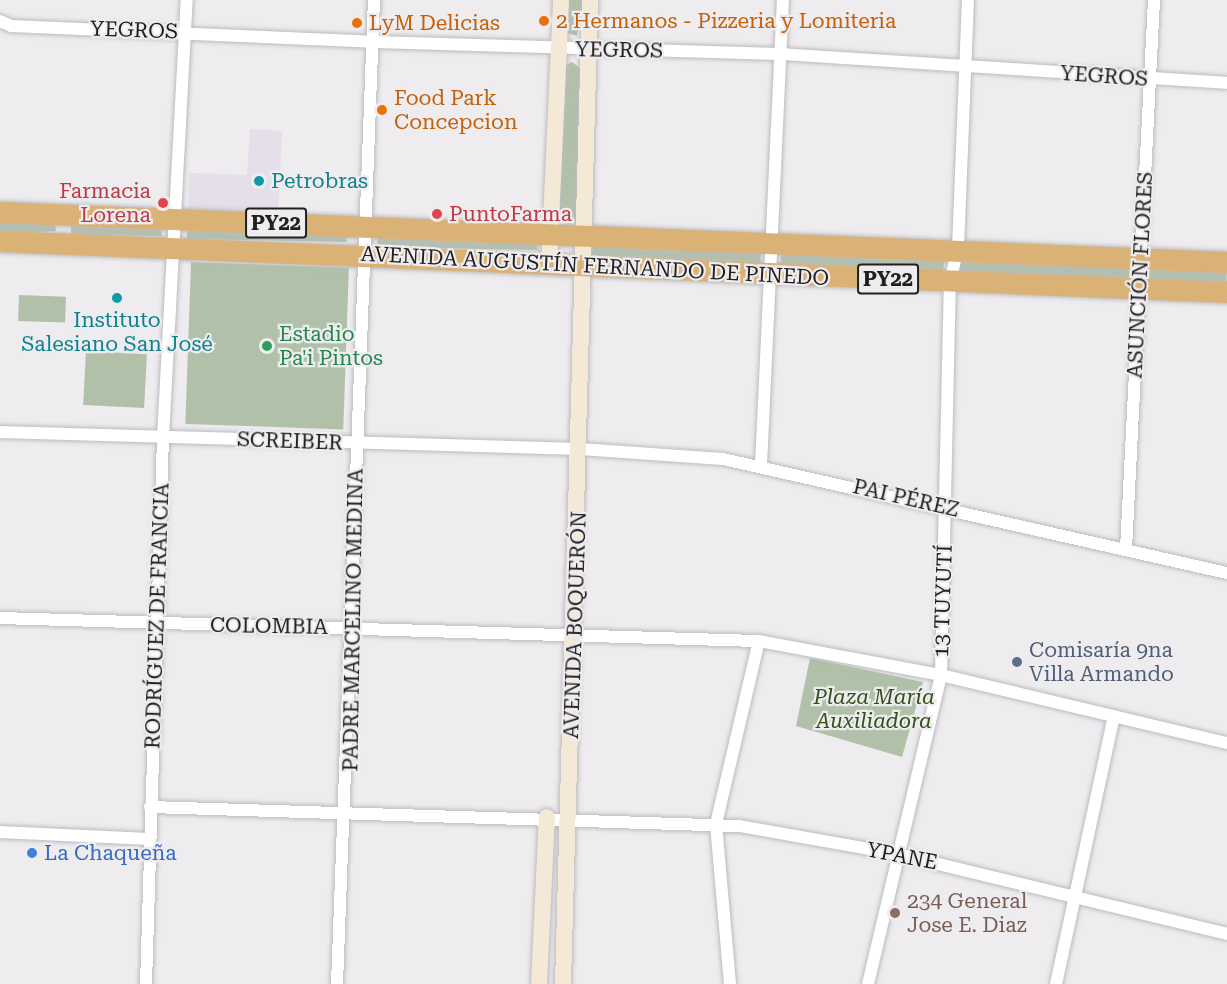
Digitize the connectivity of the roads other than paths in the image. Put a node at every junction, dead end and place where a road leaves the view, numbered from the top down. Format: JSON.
{"nodes":[{"id":1,"x":187,"y":0,"type":"edge"},
{"id":2,"x":374,"y":0,"type":"edge"},
{"id":3,"x":561,"y":0,"type":"edge"},
{"id":4,"x":591,"y":0,"type":"edge"},
{"id":5,"x":783,"y":0,"type":"edge"},
{"id":6,"x":968,"y":0,"type":"edge"},
{"id":7,"x":1154,"y":0,"type":"edge"},
{"id":8,"x":4,"y":26,"type":"edge"},
{"id":9,"x":186,"y":31,"type":"junction"},
{"id":10,"x":373,"y":42,"type":"junction"},
{"id":11,"x":589,"y":48,"type":"junction"},
{"id":12,"x":560,"y":49,"type":"junction"},
{"id":13,"x":781,"y":54,"type":"junction"},
{"id":14,"x":965,"y":65,"type":"junction"},
{"id":15,"x":1151,"y":80,"type":"junction"},
{"id":16,"x":1227,"y":83,"type":"edge"},
{"id":17,"x":0,"y":212,"type":"edge"},
{"id":18,"x":176,"y":219,"type":"junction"},
{"id":19,"x":363,"y":226,"type":"junction"},
{"id":20,"x":552,"y":234,"type":"junction"},
{"id":21,"x":584,"y":236,"type":"junction"},
{"id":22,"x":0,"y":241,"type":"edge"},
{"id":23,"x":770,"y":243,"type":"junction"},
{"id":24,"x":175,"y":248,"type":"junction"},
{"id":25,"x":958,"y":248,"type":"junction"},
{"id":26,"x":362,"y":256,"type":"junction"},
{"id":27,"x":1140,"y":258,"type":"junction"},
{"id":28,"x":1227,"y":262,"type":"edge"},
{"id":29,"x":549,"y":265,"type":"junction"},
{"id":30,"x":582,"y":266,"type":"junction"},
{"id":31,"x":769,"y":275,"type":"junction"},
{"id":32,"x":950,"y":282,"type":"junction"},
{"id":33,"x":1139,"y":289,"type":"junction"},
{"id":34,"x":1227,"y":292,"type":"edge"},
{"id":35,"x":0,"y":432,"type":"edge"},
{"id":36,"x":163,"y":437,"type":"junction"},
{"id":37,"x":357,"y":442,"type":"junction"},
{"id":38,"x":580,"y":449,"type":"junction"},
{"id":39,"x":761,"y":465,"type":"junction"},
{"id":40,"x":946,"y":507,"type":"junction"},
{"id":41,"x":1126,"y":549,"type":"junction"},
{"id":42,"x":1227,"y":573,"type":"edge"},
{"id":43,"x":0,"y":618,"type":"edge"},
{"id":44,"x":156,"y":624,"type":"junction"},
{"id":45,"x":354,"y":627,"type":"junction"},
{"id":46,"x":574,"y":633,"type":"junction"},
{"id":47,"x":759,"y":641,"type":"junction"},
{"id":48,"x":941,"y":675,"type":"junction"},
{"id":49,"x":1114,"y":716,"type":"junction"},
{"id":50,"x":1227,"y":743,"type":"edge"},
{"id":51,"x":150,"y":807,"type":"junction"},
{"id":52,"x":348,"y":812,"type":"junction"},
{"id":53,"x":547,"y":817,"type":"junction"},
{"id":54,"x":570,"y":817,"type":"junction"},
{"id":55,"x":716,"y":824,"type":"junction"},
{"id":56,"x":0,"y":832,"type":"edge"},
{"id":57,"x":149,"y":839,"type":"junction"},
{"id":58,"x":897,"y":854,"type":"junction"},
{"id":59,"x":1077,"y":894,"type":"junction"},
{"id":60,"x":1227,"y":934,"type":"edge"},
{"id":61,"x":146,"y":984,"type":"edge"},
{"id":62,"x":337,"y":984,"type":"edge"},
{"id":63,"x":539,"y":984,"type":"edge"},
{"id":64,"x":563,"y":984,"type":"edge"},
{"id":65,"x":730,"y":984,"type":"edge"},
{"id":66,"x":868,"y":984,"type":"edge"},
{"id":67,"x":1056,"y":984,"type":"edge"}],
"edges":[{"from":1,"to":9,"type":"street","name":"RODRÍGUEZ DE FRANCIA"},
{"from":2,"to":10,"type":"street","name":"PADRE MARCELINO MEDINA"},
{"from":3,"to":12,"type":"street"},
{"from":4,"to":11,"type":"street","name":"AVENIDA BOQUERÓN"},
{"from":5,"to":13,"type":"street"},
{"from":6,"to":14,"type":"street","name":"13 TUYUTÍ"},
{"from":7,"to":15,"type":"street","name":"ASUNCIÓN FLORES"},
{"from":8,"to":9,"type":"street","name":"YEGROS"},
{"from":9,"to":10,"type":"street","name":"YEGROS"},
{"from":9,"to":18,"type":"street","name":"RODRÍGUEZ DE FRANCIA"},
{"from":10,"to":12,"type":"street","name":"YEGROS"},
{"from":10,"to":19,"type":"street","name":"PADRE MARCELINO MEDINA"},
{"from":11,"to":12,"type":"street","name":"YEGROS"},
{"from":11,"to":13,"type":"street","name":"YEGROS"},
{"from":11,"to":21,"type":"street","name":"AVENIDA BOQUERÓN"},
{"from":12,"to":20,"type":"street"},
{"from":13,"to":14,"type":"street","name":"YEGROS"},
{"from":13,"to":23,"type":"street"},
{"from":14,"to":15,"type":"street","name":"YEGROS"},
{"from":14,"to":25,"type":"street","name":"13 TUYUTÍ"},
{"from":15,"to":16,"type":"street","name":"YEGROS"},
{"from":15,"to":27,"type":"street","name":"ASUNCIÓN FLORES"},
{"from":17,"to":18,"type":"highway","name":"AVENIDA AUGUSTÍN FERNANDO DE PINEDO","number":"PY22"},
{"from":18,"to":19,"type":"highway","name":"AVENIDA AUGUSTÍN FERNANDO DE PINEDO","number":"PY22"},
{"from":18,"to":24,"type":"street","name":"RODRÍGUEZ DE FRANCIA"},
{"from":19,"to":20,"type":"highway","name":"AVENIDA AUGUSTÍN FERNANDO DE PINEDO","number":"PY22"},
{"from":19,"to":26,"type":"street","name":"PADRE MARCELINO MEDINA"},
{"from":20,"to":21,"type":"highway","name":"AVENIDA AUGUSTÍN FERNANDO DE PINEDO","number":"PY22"},
{"from":20,"to":29,"type":"street"},
{"from":21,"to":23,"type":"highway","name":"AVENIDA AUGUSTÍN FERNANDO DE PINEDO","number":"PY22"},
{"from":21,"to":30,"type":"street","name":"AVENIDA BOQUERÓN"},
{"from":22,"to":24,"type":"highway","name":"AVENIDA AUGUSTÍN FERNANDO DE PINEDO","number":"PY22"},
{"from":23,"to":25,"type":"highway","name":"AVENIDA AUGUSTÍN FERNANDO DE PINEDO","number":"PY22"},
{"from":23,"to":31,"type":"street"},
{"from":24,"to":26,"type":"highway","name":"AVENIDA AUGUSTÍN FERNANDO DE PINEDO","number":"PY22"},
{"from":24,"to":36,"type":"street","name":"RODRÍGUEZ DE FRANCIA"},
{"from":25,"to":27,"type":"highway","name":"AVENIDA AUGUSTÍN FERNANDO DE PINEDO","number":"PY22"},
{"from":25,"to":32,"type":"street","name":"13 TUYUTÍ"},
{"from":26,"to":29,"type":"highway","name":"AVENIDA AUGUSTÍN FERNANDO DE PINEDO","number":"PY22"},
{"from":26,"to":37,"type":"street","name":"PADRE MARCELINO MEDINA"},
{"from":27,"to":28,"type":"highway","name":"AVENIDA AUGUSTÍN FERNANDO DE PINEDO","number":"PY22"},
{"from":27,"to":33,"type":"street","name":"ASUNCIÓN FLORES"},
{"from":29,"to":30,"type":"highway","name":"AVENIDA AUGUSTÍN FERNANDO DE PINEDO","number":"PY22"},
{"from":30,"to":31,"type":"highway","name":"AVENIDA AUGUSTÍN FERNANDO DE PINEDO","number":"PY22"},
{"from":30,"to":38,"type":"street","name":"AVENIDA BOQUERÓN"},
{"from":31,"to":32,"type":"highway","name":"AVENIDA AUGUSTÍN FERNANDO DE PINEDO","number":"PY22"},
{"from":31,"to":39,"type":"street"},
{"from":32,"to":33,"type":"highway","name":"AVENIDA AUGUSTÍN FERNANDO DE PINEDO","number":"PY22"},
{"from":32,"to":40,"type":"street","name":"13 TUYUTÍ"},
{"from":33,"to":34,"type":"highway","name":"AVENIDA AUGUSTÍN FERNANDO DE PINEDO","number":"PY22"},
{"from":33,"to":41,"type":"street","name":"ASUNCIÓN FLORES"},
{"from":35,"to":36,"type":"street","name":"SCREIBER"},
{"from":36,"to":37,"type":"street","name":"SCREIBER"},
{"from":36,"to":44,"type":"street","name":"RODRÍGUEZ DE FRANCIA"},
{"from":37,"to":38,"type":"street","name":"SCREIBER"},
{"from":37,"to":45,"type":"street","name":"PADRE MARCELINO MEDINA"},
{"from":38,"to":39,"type":"street","name":"PAI PÉREZ"},
{"from":38,"to":46,"type":"street","name":"AVENIDA BOQUERÓN"},
{"from":39,"to":40,"type":"street","name":"PAI PÉREZ"},
{"from":40,"to":41,"type":"street","name":"PAI PÉREZ"},
{"from":40,"to":48,"type":"street","name":"13 TUYUTÍ"},
{"from":41,"to":42,"type":"street","name":"PAI PÉREZ"},
{"from":43,"to":44,"type":"street","name":"COLOMBIA"},
{"from":44,"to":45,"type":"street","name":"COLOMBIA"},
{"from":44,"to":51,"type":"street","name":"RODRÍGUEZ DE FRANCIA"},
{"from":45,"to":46,"type":"street","name":"COLOMBIA"},
{"from":45,"to":52,"type":"street","name":"PADRE MARCELINO MEDINA"},
{"from":46,"to":47,"type":"street","name":"COLOMBIA"},
{"from":46,"to":54,"type":"street","name":"AVENIDA BOQUERÓN"},
{"from":47,"to":48,"type":"street","name":"COLOMBIA"},
{"from":47,"to":55,"type":"street"},
{"from":48,"to":49,"type":"street","name":"COLOMBIA"},
{"from":48,"to":58,"type":"street","name":"13 TUYUTÍ"},
{"from":49,"to":50,"type":"street","name":"COLOMBIA"},
{"from":49,"to":59,"type":"street"},
{"from":51,"to":52,"type":"street","name":"YPANE"},
{"from":51,"to":57,"type":"street","name":"RODRÍGUEZ DE FRANCIA"},
{"from":52,"to":53,"type":"street","name":"YPANE"},
{"from":52,"to":62,"type":"street","name":"PADRE MARCELINO MEDINA"},
{"from":53,"to":54,"type":"street","name":"YPANE"},
{"from":53,"to":63,"type":"street"},
{"from":54,"to":55,"type":"street","name":"YPANE"},
{"from":54,"to":64,"type":"street","name":"AVENIDA BOQUERÓN"},
{"from":55,"to":58,"type":"street","name":"YPANE"},
{"from":55,"to":65,"type":"street"},
{"from":56,"to":57,"type":"street"},
{"from":57,"to":61,"type":"street","name":"RODRÍGUEZ DE FRANCIA"},
{"from":58,"to":59,"type":"street","name":"YPANE"},
{"from":58,"to":66,"type":"street","name":"13 TUYUTÍ"},
{"from":59,"to":60,"type":"street","name":"YPANE"},
{"from":59,"to":67,"type":"street"}]}
